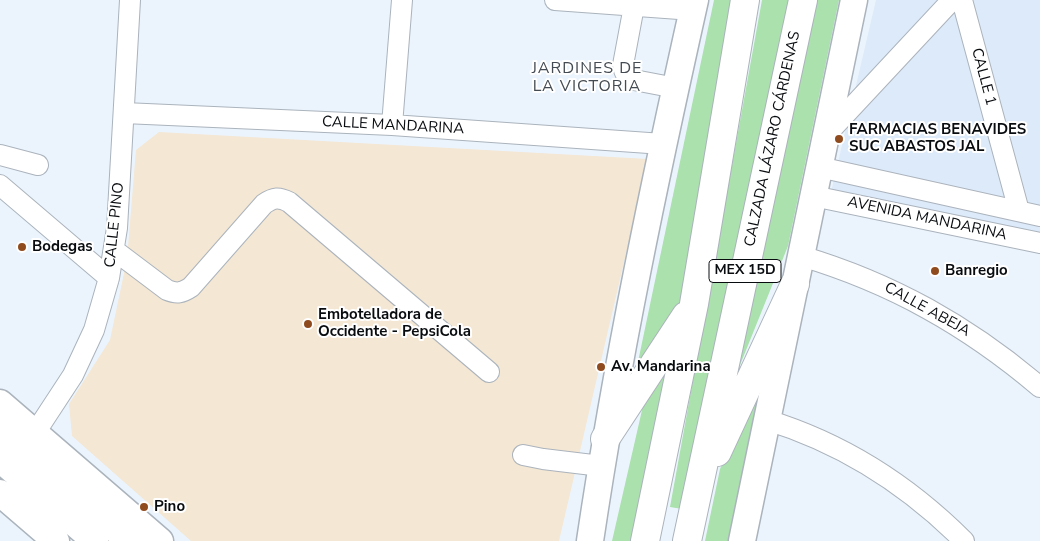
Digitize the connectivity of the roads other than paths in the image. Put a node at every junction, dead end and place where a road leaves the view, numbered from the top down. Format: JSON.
{"nodes":[{"id":1,"x":130,"y":0,"type":"edge"},
{"id":2,"x":402,"y":0,"type":"edge"},
{"id":3,"x":555,"y":0,"type":"edge"},
{"id":4,"x":745,"y":0,"type":"edge"},
{"id":5,"x":803,"y":0,"type":"edge"},
{"id":6,"x":854,"y":0,"type":"edge"},
{"id":7,"x":952,"y":0,"type":"edge"},
{"id":8,"x":962,"y":0,"type":"edge"},
{"id":9,"x":694,"y":5,"type":"edge"},
{"id":10,"x":634,"y":6,"type":"junction"},
{"id":11,"x":676,"y":88,"type":"junction"},
{"id":12,"x":124,"y":113,"type":"junction"},
{"id":13,"x":392,"y":125,"type":"junction"},
{"id":14,"x":826,"y":135,"type":"junction"},
{"id":15,"x":663,"y":144,"type":"junction"},
{"id":16,"x":0,"y":155,"type":"edge"},
{"id":17,"x":38,"y":165,"type":"dead end"},
{"id":18,"x":819,"y":166,"type":"junction"},
{"id":19,"x":0,"y":186,"type":"edge"},
{"id":20,"x":813,"y":196,"type":"junction"},
{"id":21,"x":1019,"y":211,"type":"junction"},
{"id":22,"x":1040,"y":216,"type":"edge"},
{"id":23,"x":1040,"y":243,"type":"edge"},
{"id":24,"x":114,"y":250,"type":"junction"},
{"id":25,"x":801,"y":256,"type":"junction"},
{"id":26,"x":109,"y":278,"type":"junction"},
{"id":27,"x":795,"y":284,"type":"junction"},
{"id":28,"x":694,"y":304,"type":"junction"},
{"id":29,"x":489,"y":372,"type":"dead end"},
{"id":30,"x":1040,"y":387,"type":"edge"},
{"id":31,"x":0,"y":403,"type":"edge"},
{"id":32,"x":767,"y":420,"type":"junction"},
{"id":33,"x":0,"y":430,"type":"edge"},
{"id":34,"x":34,"y":433,"type":"junction"},
{"id":35,"x":605,"y":439,"type":"junction"},
{"id":36,"x":523,"y":455,"type":"dead end"},
{"id":37,"x":0,"y":459,"type":"edge"},
{"id":38,"x":601,"y":466,"type":"junction"},
{"id":39,"x":0,"y":493,"type":"edge"},
{"id":40,"x":696,"y":496,"type":"junction"},
{"id":41,"x":56,"y":541,"type":"edge"},
{"id":42,"x":95,"y":541,"type":"edge"},
{"id":43,"x":129,"y":541,"type":"edge"},
{"id":44,"x":160,"y":541,"type":"edge"},
{"id":45,"x":590,"y":541,"type":"edge"},
{"id":46,"x":645,"y":541,"type":"edge"},
{"id":47,"x":687,"y":541,"type":"edge"},
{"id":48,"x":742,"y":541,"type":"edge"},
{"id":49,"x":964,"y":541,"type":"edge"}],
"edges":[{"from":1,"to":12,"type":"street","name":"CALLE PINO"},
{"from":2,"to":13,"type":"street"},
{"from":3,"to":10,"type":"street"},
{"from":4,"to":28,"type":"highway","number":"MEX 15D"},
{"from":5,"to":40,"type":"highway","name":"CALZADA LÁZARO CÁRDENAS","number":"MEX 15D"},
{"from":6,"to":14,"type":"main road"},
{"from":7,"to":14,"type":"street"},
{"from":8,"to":21,"type":"street","name":"CALLE 1"},
{"from":9,"to":10,"type":"street"},
{"from":9,"to":11,"type":"main road"},
{"from":10,"to":11,"type":"street"},
{"from":11,"to":15,"type":"main road"},
{"from":12,"to":13,"type":"street","name":"CALLE MANDARINA"},
{"from":12,"to":24,"type":"street","name":"CALLE PINO"},
{"from":13,"to":15,"type":"street","name":"CALLE MANDARINA"},
{"from":14,"to":18,"type":"main road"},
{"from":15,"to":35,"type":"main road"},
{"from":16,"to":17,"type":"street"},
{"from":18,"to":20,"type":"main road"},
{"from":18,"to":21,"type":"street","name":"AVENIDA MANDARINA"},
{"from":19,"to":26,"type":"street"},
{"from":20,"to":23,"type":"street","name":"AVENIDA MANDARINA"},
{"from":20,"to":25,"type":"main road"},
{"from":21,"to":22,"type":"street","name":"AVENIDA MANDARINA"},
{"from":24,"to":26,"type":"street","name":"CALLE PINO"},
{"from":24,"to":29,"type":"street"},
{"from":25,"to":27,"type":"main road"},
{"from":25,"to":30,"type":"street","name":"CALLE ABEJA"},
{"from":26,"to":34,"type":"street","name":"CALLE PINO"},
{"from":27,"to":32,"type":"main road"},
{"from":27,"to":40,"type":"highway"},
{"from":28,"to":35,"type":"highway"},
{"from":28,"to":46,"type":"highway","number":"MEX 15D"},
{"from":31,"to":34,"type":"main road"},
{"from":32,"to":48,"type":"main road"},
{"from":32,"to":49,"type":"street"},
{"from":33,"to":43,"type":"main road"},
{"from":34,"to":44,"type":"main road"},
{"from":35,"to":38,"type":"main road"},
{"from":36,"to":38,"type":"street"},
{"from":37,"to":42,"type":"main road"},
{"from":38,"to":45,"type":"main road"},
{"from":39,"to":41,"type":"main road"},
{"from":40,"to":47,"type":"highway","name":"CALZADA LÁZARO CÁRDENAS","number":"MEX 15D"}]}
